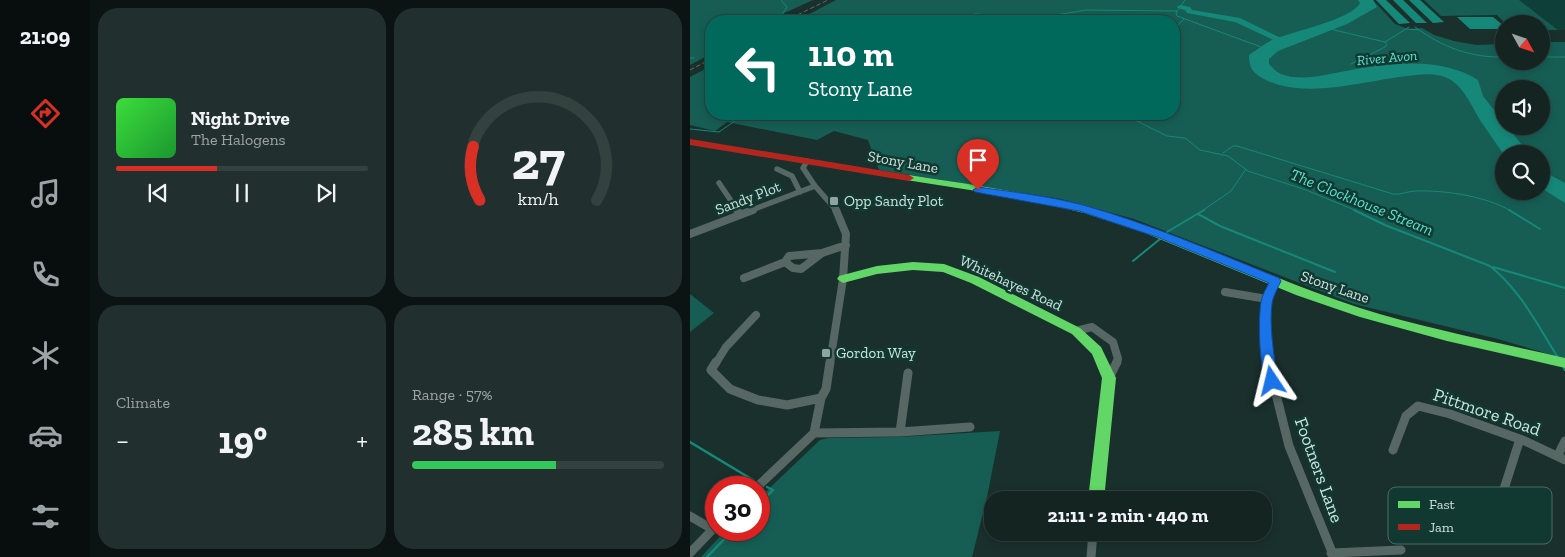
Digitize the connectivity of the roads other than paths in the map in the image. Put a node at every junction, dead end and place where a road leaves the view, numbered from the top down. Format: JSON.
{"nodes":[{"id":1,"x":690,"y":142,"type":"edge"},
{"id":2,"x":807,"y":161,"type":"junction"},
{"id":3,"x":777,"y":169,"type":"dead end"},
{"id":4,"x":719,"y":183,"type":"dead end"},
{"id":5,"x":815,"y":186,"type":"junction"},
{"id":6,"x":800,"y":192,"type":"junction"},
{"id":7,"x":740,"y":215,"type":"junction"},
{"id":8,"x":690,"y":234,"type":"edge"},
{"id":9,"x":846,"y":245,"type":"junction"},
{"id":10,"x":822,"y":253,"type":"junction"},
{"id":11,"x":785,"y":262,"type":"junction"},
{"id":12,"x":744,"y":278,"type":"dead end"},
{"id":13,"x":843,"y":279,"type":"junction"},
{"id":14,"x":1275,"y":281,"type":"junction"},
{"id":15,"x":1225,"y":292,"type":"dead end"},
{"id":16,"x":1267,"y":299,"type":"junction"},
{"id":17,"x":756,"y":315,"type":"dead end"},
{"id":18,"x":1076,"y":330,"type":"junction"},
{"id":19,"x":1565,"y":363,"type":"edge"},
{"id":20,"x":908,"y":373,"type":"dead end"},
{"id":21,"x":1109,"y":378,"type":"junction"},
{"id":22,"x":821,"y":398,"type":"junction"},
{"id":23,"x":970,"y":427,"type":"dead end"},
{"id":24,"x":900,"y":432,"type":"junction"},
{"id":25,"x":814,"y":433,"type":"junction"},
{"id":26,"x":1520,"y":439,"type":"junction"},
{"id":27,"x":1565,"y":441,"type":"edge"},
{"id":28,"x":1393,"y":450,"type":"dead end"},
{"id":29,"x":1561,"y":458,"type":"edge"},
{"id":30,"x":769,"y":476,"type":"edge"},
{"id":31,"x":1505,"y":487,"type":"edge"},
{"id":32,"x":1097,"y":491,"type":"edge"},
{"id":33,"x":690,"y":516,"type":"edge"},
{"id":34,"x":705,"y":524,"type":"edge"},
{"id":35,"x":705,"y":537,"type":"edge"},
{"id":36,"x":1092,"y":541,"type":"edge"},
{"id":37,"x":1401,"y":550,"type":"dead end"},
{"id":38,"x":690,"y":553,"type":"edge"},
{"id":39,"x":1333,"y":555,"type":"edge"},
{"id":40,"x":1091,"y":557,"type":"edge"}],
"edges":[{"from":1,"to":2,"type":"main road","name":"Stony Lane"},
{"from":2,"to":5,"type":"street"},
{"from":2,"to":14,"type":"main road","name":"Stony Lane"},
{"from":3,"to":6,"type":"street"},
{"from":4,"to":7,"type":"street"},
{"from":5,"to":6,"type":"street","name":"Sandy Plot"},
{"from":5,"to":9,"type":"street"},
{"from":6,"to":7,"type":"street","name":"Sandy Plot"},
{"from":7,"to":8,"type":"street","name":"Sandy Plot"},
{"from":9,"to":10,"type":"street"},
{"from":9,"to":13,"type":"street"},
{"from":10,"to":11,"type":"street"},
{"from":10,"to":11,"type":"street"},
{"from":11,"to":12,"type":"street"},
{"from":13,"to":18,"type":"main road","name":"Whitehayes Road"},
{"from":13,"to":22,"type":"street"},
{"from":14,"to":16,"type":"street","name":"Footners Lane"},
{"from":14,"to":19,"type":"main road","name":"Stony Lane"},
{"from":15,"to":16,"type":"street"},
{"from":16,"to":39,"type":"street","name":"Footners Lane"},
{"from":17,"to":22,"type":"street"},
{"from":18,"to":21,"type":"main road","name":"Whitehayes Road"},
{"from":18,"to":21,"type":"street","name":"Whitehayes Road"},
{"from":20,"to":24,"type":"street"},
{"from":21,"to":32,"type":"main road","name":"Whitehayes Road"},
{"from":22,"to":25,"type":"street"},
{"from":23,"to":24,"type":"street"},
{"from":24,"to":25,"type":"street"},
{"from":25,"to":30,"type":"street"},
{"from":26,"to":28,"type":"street","name":"Pittmore Road"},
{"from":26,"to":29,"type":"street","name":"Pittmore Road"},
{"from":26,"to":31,"type":"street"},
{"from":27,"to":29,"type":"street"},
{"from":33,"to":34,"type":"street"},
{"from":35,"to":38,"type":"street"},
{"from":36,"to":40,"type":"street"},
{"from":37,"to":39,"type":"street","name":"Footners Lane"}]}
